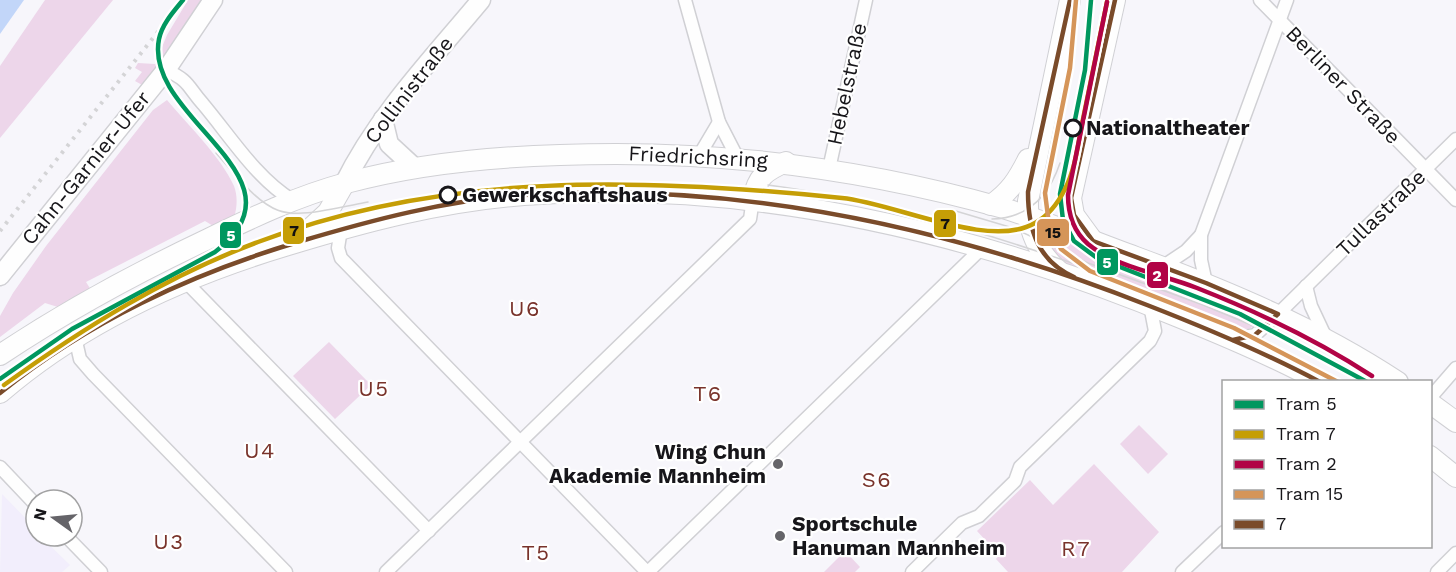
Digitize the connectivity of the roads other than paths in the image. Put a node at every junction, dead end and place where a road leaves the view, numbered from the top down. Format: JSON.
{"nodes":[{"id":1,"x":213,"y":0,"type":"edge"},
{"id":2,"x":480,"y":0,"type":"edge"},
{"id":3,"x":685,"y":0,"type":"edge"},
{"id":4,"x":866,"y":0,"type":"edge"},
{"id":5,"x":1070,"y":0,"type":"edge"},
{"id":6,"x":1115,"y":0,"type":"edge"},
{"id":7,"x":1260,"y":0,"type":"edge"},
{"id":8,"x":1287,"y":0,"type":"edge"},
{"id":9,"x":1280,"y":20,"type":"junction"},
{"id":10,"x":166,"y":70,"type":"junction"},
{"id":11,"x":383,"y":119,"type":"junction"},
{"id":12,"x":719,"y":122,"type":"junction"},
{"id":13,"x":1456,"y":139,"type":"edge"},
{"id":14,"x":1039,"y":147,"type":"junction"},
{"id":15,"x":700,"y":154,"type":"junction"},
{"id":16,"x":737,"y":157,"type":"junction"},
{"id":17,"x":786,"y":162,"type":"junction"},
{"id":18,"x":415,"y":168,"type":"junction"},
{"id":19,"x":829,"y":169,"type":"junction"},
{"id":20,"x":1425,"y":169,"type":"junction"},
{"id":21,"x":344,"y":184,"type":"junction"},
{"id":22,"x":753,"y":199,"type":"junction"},
{"id":23,"x":292,"y":200,"type":"junction"},
{"id":24,"x":1456,"y":200,"type":"edge"},
{"id":25,"x":992,"y":205,"type":"junction"},
{"id":26,"x":1029,"y":216,"type":"junction"},
{"id":27,"x":341,"y":229,"type":"junction"},
{"id":28,"x":1202,"y":235,"type":"junction"},
{"id":29,"x":1094,"y":241,"type":"junction"},
{"id":30,"x":296,"y":242,"type":"junction"},
{"id":31,"x":982,"y":248,"type":"junction"},
{"id":32,"x":1162,"y":267,"type":"junction"},
{"id":33,"x":1061,"y":273,"type":"junction"},
{"id":34,"x":0,"y":276,"type":"edge"},
{"id":35,"x":185,"y":281,"type":"junction"},
{"id":36,"x":1206,"y":283,"type":"junction"},
{"id":37,"x":1306,"y":286,"type":"junction"},
{"id":38,"x":1150,"y":305,"type":"junction"},
{"id":39,"x":1278,"y":314,"type":"junction"},
{"id":40,"x":75,"y":337,"type":"junction"},
{"id":41,"x":1326,"y":338,"type":"junction"},
{"id":42,"x":1233,"y":340,"type":"junction"},
{"id":43,"x":0,"y":356,"type":"edge"},
{"id":44,"x":1456,"y":368,"type":"edge"},
{"id":45,"x":1319,"y":380,"type":"edge"},
{"id":46,"x":1396,"y":380,"type":"edge"},
{"id":47,"x":0,"y":393,"type":"edge"},
{"id":48,"x":1432,"y":397,"type":"edge"},
{"id":49,"x":1432,"y":404,"type":"edge"},
{"id":50,"x":1456,"y":422,"type":"edge"},
{"id":51,"x":520,"y":443,"type":"junction"},
{"id":52,"x":1432,"y":457,"type":"edge"},
{"id":53,"x":0,"y":468,"type":"edge"},
{"id":54,"x":1456,"y":477,"type":"edge"},
{"id":55,"x":24,"y":493,"type":"edge"},
{"id":56,"x":429,"y":531,"type":"junction"},
{"id":57,"x":1222,"y":534,"type":"edge"},
{"id":58,"x":78,"y":548,"type":"edge"},
{"id":59,"x":1454,"y":560,"type":"edge"},
{"id":60,"x":101,"y":572,"type":"edge"},
{"id":61,"x":286,"y":572,"type":"edge"},
{"id":62,"x":386,"y":572,"type":"edge"},
{"id":63,"x":648,"y":572,"type":"edge"},
{"id":64,"x":912,"y":572,"type":"edge"},
{"id":65,"x":1182,"y":572,"type":"edge"},
{"id":66,"x":1437,"y":572,"type":"edge"}],
"edges":[{"from":1,"to":10,"type":"street","name":"Cahn-Garnier-Ufer"},
{"from":2,"to":11,"type":"street","name":"Collinistraße"},
{"from":3,"to":12,"type":"street"},
{"from":4,"to":19,"type":"street","name":"Hebelstraße"},
{"from":5,"to":14,"type":"main road"},
{"from":6,"to":29,"type":"main road"},
{"from":7,"to":9,"type":"street","name":"Berliner Straße"},
{"from":8,"to":9,"type":"street"},
{"from":9,"to":20,"type":"street","name":"Berliner Straße"},
{"from":9,"to":28,"type":"street"},
{"from":10,"to":23,"type":"street"},
{"from":10,"to":34,"type":"street","name":"Cahn-Garnier-Ufer"},
{"from":11,"to":18,"type":"street"},
{"from":11,"to":21,"type":"street","name":"Collinistraße"},
{"from":12,"to":15,"type":"street"},
{"from":12,"to":16,"type":"street"},
{"from":13,"to":20,"type":"street","name":"Tullastraße"},
{"from":14,"to":25,"type":"main road"},
{"from":14,"to":26,"type":"main road"},
{"from":15,"to":16,"type":"main road","name":"Friedrichsring"},
{"from":15,"to":18,"type":"main road","name":"Friedrichsring"},
{"from":16,"to":17,"type":"main road","name":"Friedrichsring"},
{"from":17,"to":19,"type":"main road","name":"Friedrichsring"},
{"from":17,"to":22,"type":"main road"},
{"from":18,"to":21,"type":"main road","name":"Friedrichsring"},
{"from":19,"to":25,"type":"main road","name":"Friedrichsring"},
{"from":20,"to":24,"type":"street","name":"Berliner Straße"},
{"from":20,"to":37,"type":"street","name":"Tullastraße"},
{"from":21,"to":23,"type":"main road","name":"Friedrichsring"},
{"from":21,"to":30,"type":"main road"},
{"from":22,"to":27,"type":"main road","name":"Friedrichsring"},
{"from":22,"to":31,"type":"main road","name":"Friedrichsring"},
{"from":22,"to":51,"type":"street"},
{"from":23,"to":43,"type":"main road","name":"Friedrichsring"},
{"from":25,"to":26,"type":"main road","name":"Friedrichsring"},
{"from":26,"to":29,"type":"main road","name":"Friedrichsring"},
{"from":26,"to":33,"type":"main road"},
{"from":27,"to":30,"type":"main road","name":"Friedrichsring"},
{"from":27,"to":51,"type":"street"},
{"from":28,"to":32,"type":"street"},
{"from":28,"to":36,"type":"street"},
{"from":29,"to":32,"type":"main road","name":"Friedrichsring"},
{"from":30,"to":35,"type":"main road","name":"Friedrichsring"},
{"from":31,"to":33,"type":"main road","name":"Friedrichsring"},
{"from":31,"to":63,"type":"street"},
{"from":32,"to":36,"type":"main road","name":"Friedrichsring"},
{"from":33,"to":38,"type":"main road","name":"Friedrichsring"},
{"from":35,"to":40,"type":"main road","name":"Friedrichsring"},
{"from":35,"to":56,"type":"street"},
{"from":36,"to":39,"type":"main road","name":"Friedrichsring"},
{"from":37,"to":39,"type":"street","name":"Tullastraße"},
{"from":37,"to":41,"type":"street"},
{"from":38,"to":42,"type":"main road","name":"Friedrichsring"},
{"from":38,"to":64,"type":"street"},
{"from":39,"to":41,"type":"main road","name":"Friedrichsring"},
{"from":39,"to":42,"type":"street","name":"Tullastraße"},
{"from":40,"to":47,"type":"main road","name":"Friedrichsring"},
{"from":40,"to":61,"type":"street"},
{"from":41,"to":46,"type":"main road","name":"Friedrichsring"},
{"from":42,"to":45,"type":"main road","name":"Friedrichsring"},
{"from":44,"to":48,"type":"street"},
{"from":49,"to":50,"type":"main road"},
{"from":51,"to":56,"type":"street"},
{"from":51,"to":63,"type":"street"},
{"from":52,"to":54,"type":"main road"},
{"from":53,"to":55,"type":"street"},
{"from":56,"to":62,"type":"street"},
{"from":57,"to":65,"type":"street"},
{"from":58,"to":60,"type":"street"},
{"from":59,"to":66,"type":"street"}]}
